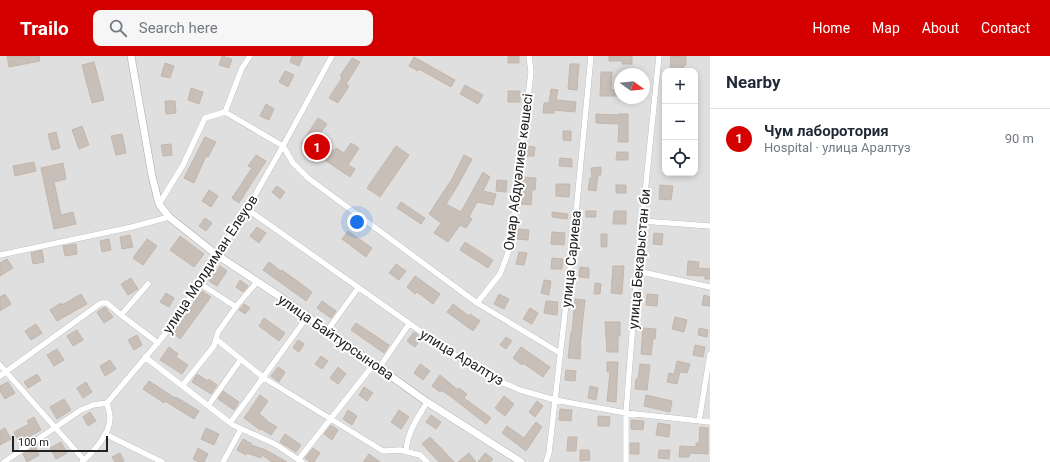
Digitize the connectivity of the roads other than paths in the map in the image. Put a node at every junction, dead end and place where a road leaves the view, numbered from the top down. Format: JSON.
{"nodes":[{"id":1,"x":131,"y":56,"type":"edge"},
{"id":2,"x":250,"y":56,"type":"edge"},
{"id":3,"x":332,"y":56,"type":"edge"},
{"id":4,"x":529,"y":56,"type":"edge"},
{"id":5,"x":591,"y":56,"type":"edge"},
{"id":6,"x":659,"y":56,"type":"edge"},
{"id":7,"x":225,"y":112,"type":"junction"},
{"id":8,"x":283,"y":146,"type":"junction"},
{"id":9,"x":159,"y":204,"type":"junction"},
{"id":10,"x":247,"y":209,"type":"junction"},
{"id":11,"x":169,"y":217,"type":"junction"},
{"id":12,"x":642,"y":221,"type":"junction"},
{"id":13,"x":710,"y":226,"type":"edge"},
{"id":14,"x":0,"y":255,"type":"edge"},
{"id":15,"x":217,"y":255,"type":"junction"},
{"id":16,"x":637,"y":271,"type":"junction"},
{"id":17,"x":257,"y":282,"type":"junction"},
{"id":18,"x":199,"y":283,"type":"junction"},
{"id":19,"x":148,"y":284,"type":"dead end"},
{"id":20,"x":710,"y":287,"type":"edge"},
{"id":21,"x":358,"y":288,"type":"junction"},
{"id":22,"x":477,"y":303,"type":"junction"},
{"id":23,"x":236,"y":307,"type":"junction"},
{"id":24,"x":121,"y":315,"type":"junction"},
{"id":25,"x":308,"y":317,"type":"junction"},
{"id":26,"x":410,"y":324,"type":"junction"},
{"id":27,"x":327,"y":331,"type":"junction"},
{"id":28,"x":216,"y":339,"type":"junction"},
{"id":29,"x":158,"y":343,"type":"junction"},
{"id":30,"x":560,"y":353,"type":"junction"},
{"id":31,"x":710,"y":354,"type":"edge"},
{"id":32,"x":145,"y":357,"type":"junction"},
{"id":33,"x":241,"y":359,"type":"junction"},
{"id":34,"x":0,"y":365,"type":"edge"},
{"id":35,"x":377,"y":366,"type":"junction"},
{"id":36,"x":6,"y":371,"type":"junction"},
{"id":37,"x":0,"y":376,"type":"edge"},
{"id":38,"x":264,"y":378,"type":"junction"},
{"id":39,"x":182,"y":386,"type":"junction"},
{"id":40,"x":555,"y":400,"type":"junction"},
{"id":41,"x":107,"y":402,"type":"junction"},
{"id":42,"x":427,"y":402,"type":"junction"},
{"id":43,"x":208,"y":406,"type":"junction"},
{"id":44,"x":626,"y":413,"type":"junction"},
{"id":45,"x":331,"y":418,"type":"junction"},
{"id":46,"x":698,"y":421,"type":"junction"},
{"id":47,"x":710,"y":422,"type":"edge"},
{"id":48,"x":230,"y":424,"type":"junction"},
{"id":49,"x":56,"y":428,"type":"junction"},
{"id":50,"x":241,"y":429,"type":"junction"},
{"id":51,"x":105,"y":434,"type":"junction"},
{"id":52,"x":406,"y":452,"type":"junction"},
{"id":53,"x":83,"y":461,"type":"edge"},
{"id":54,"x":300,"y":461,"type":"edge"},
{"id":55,"x":4,"y":462,"type":"edge"},
{"id":56,"x":160,"y":462,"type":"edge"},
{"id":57,"x":223,"y":462,"type":"edge"},
{"id":58,"x":427,"y":462,"type":"edge"},
{"id":59,"x":521,"y":462,"type":"edge"},
{"id":60,"x":546,"y":462,"type":"edge"},
{"id":61,"x":626,"y":462,"type":"edge"}],
"edges":[{"from":1,"to":9,"type":"street","name":"улица Байтурсынова"},
{"from":2,"to":7,"type":"street"},
{"from":3,"to":8,"type":"street","name":"улица Молдиман Елеуов"},
{"from":4,"to":22,"type":"street","name":"Омар Абдуәлиев көшесі"},
{"from":5,"to":30,"type":"street","name":"улица Сариева"},
{"from":6,"to":12,"type":"street","name":"улица Бекарыстан би"},
{"from":7,"to":8,"type":"street"},
{"from":7,"to":9,"type":"street"},
{"from":8,"to":10,"type":"street","name":"улица Молдиман Елеуов"},
{"from":8,"to":22,"type":"street"},
{"from":9,"to":11,"type":"street","name":"улица Байтурсынова"},
{"from":10,"to":15,"type":"street","name":"улица Молдиман Елеуов"},
{"from":10,"to":21,"type":"street","name":"улица Аралтуз"},
{"from":11,"to":14,"type":"street"},
{"from":11,"to":15,"type":"street","name":"улица Байтурсынова"},
{"from":12,"to":13,"type":"street"},
{"from":12,"to":16,"type":"street","name":"улица Бекарыстан би"},
{"from":15,"to":17,"type":"street","name":"улица Байтурсынова"},
{"from":15,"to":18,"type":"street","name":"улица Молдиман Елеуов"},
{"from":16,"to":20,"type":"street"},
{"from":16,"to":44,"type":"street","name":"улица Бекарыстан би"},
{"from":17,"to":23,"type":"street"},
{"from":17,"to":25,"type":"street","name":"улица Байтурсынова"},
{"from":18,"to":23,"type":"street"},
{"from":18,"to":29,"type":"street","name":"улица Молдиман Елеуов"},
{"from":19,"to":24,"type":"street"},
{"from":21,"to":26,"type":"street","name":"улица Аралтуз"},
{"from":21,"to":27,"type":"street"},
{"from":22,"to":30,"type":"street"},
{"from":23,"to":28,"type":"street"},
{"from":24,"to":29,"type":"street"},
{"from":24,"to":36,"type":"street"},
{"from":25,"to":27,"type":"street","name":"улица Байтурсынова"},
{"from":25,"to":38,"type":"street"},
{"from":26,"to":35,"type":"street"},
{"from":26,"to":40,"type":"street","name":"улица Аралтуз"},
{"from":27,"to":35,"type":"street","name":"улица Байтурсынова"},
{"from":28,"to":33,"type":"street"},
{"from":28,"to":39,"type":"street"},
{"from":29,"to":32,"type":"street","name":"улица Молдиман Елеуов"},
{"from":30,"to":40,"type":"street","name":"улица Сариева"},
{"from":31,"to":46,"type":"street"},
{"from":32,"to":39,"type":"street"},
{"from":32,"to":41,"type":"street","name":"улица Молдиман Елеуов"},
{"from":33,"to":38,"type":"street"},
{"from":33,"to":43,"type":"street"},
{"from":34,"to":36,"type":"street"},
{"from":35,"to":42,"type":"street","name":"улица Байтурсынова"},
{"from":35,"to":45,"type":"street"},
{"from":36,"to":37,"type":"street"},
{"from":36,"to":49,"type":"street"},
{"from":38,"to":45,"type":"street"},
{"from":38,"to":48,"type":"street"},
{"from":39,"to":43,"type":"street"},
{"from":40,"to":44,"type":"street","name":"улица Аралтуз"},
{"from":40,"to":60,"type":"street","name":"улица Сариева"},
{"from":41,"to":49,"type":"street"},
{"from":41,"to":51,"type":"street"},
{"from":42,"to":52,"type":"street"},
{"from":42,"to":59,"type":"street","name":"улица Байтурсынова"},
{"from":43,"to":48,"type":"street"},
{"from":44,"to":46,"type":"street","name":"улица Аралтуз"},
{"from":44,"to":61,"type":"street","name":"улица Бекарыстан би"},
{"from":45,"to":52,"type":"street"},
{"from":45,"to":54,"type":"street"},
{"from":46,"to":47,"type":"street","name":"улица Аралтуз"},
{"from":48,"to":50,"type":"street"},
{"from":49,"to":53,"type":"street"},
{"from":49,"to":55,"type":"street"},
{"from":50,"to":54,"type":"street"},
{"from":50,"to":57,"type":"street"},
{"from":51,"to":53,"type":"street"},
{"from":51,"to":56,"type":"street"},
{"from":52,"to":58,"type":"street"}]}
